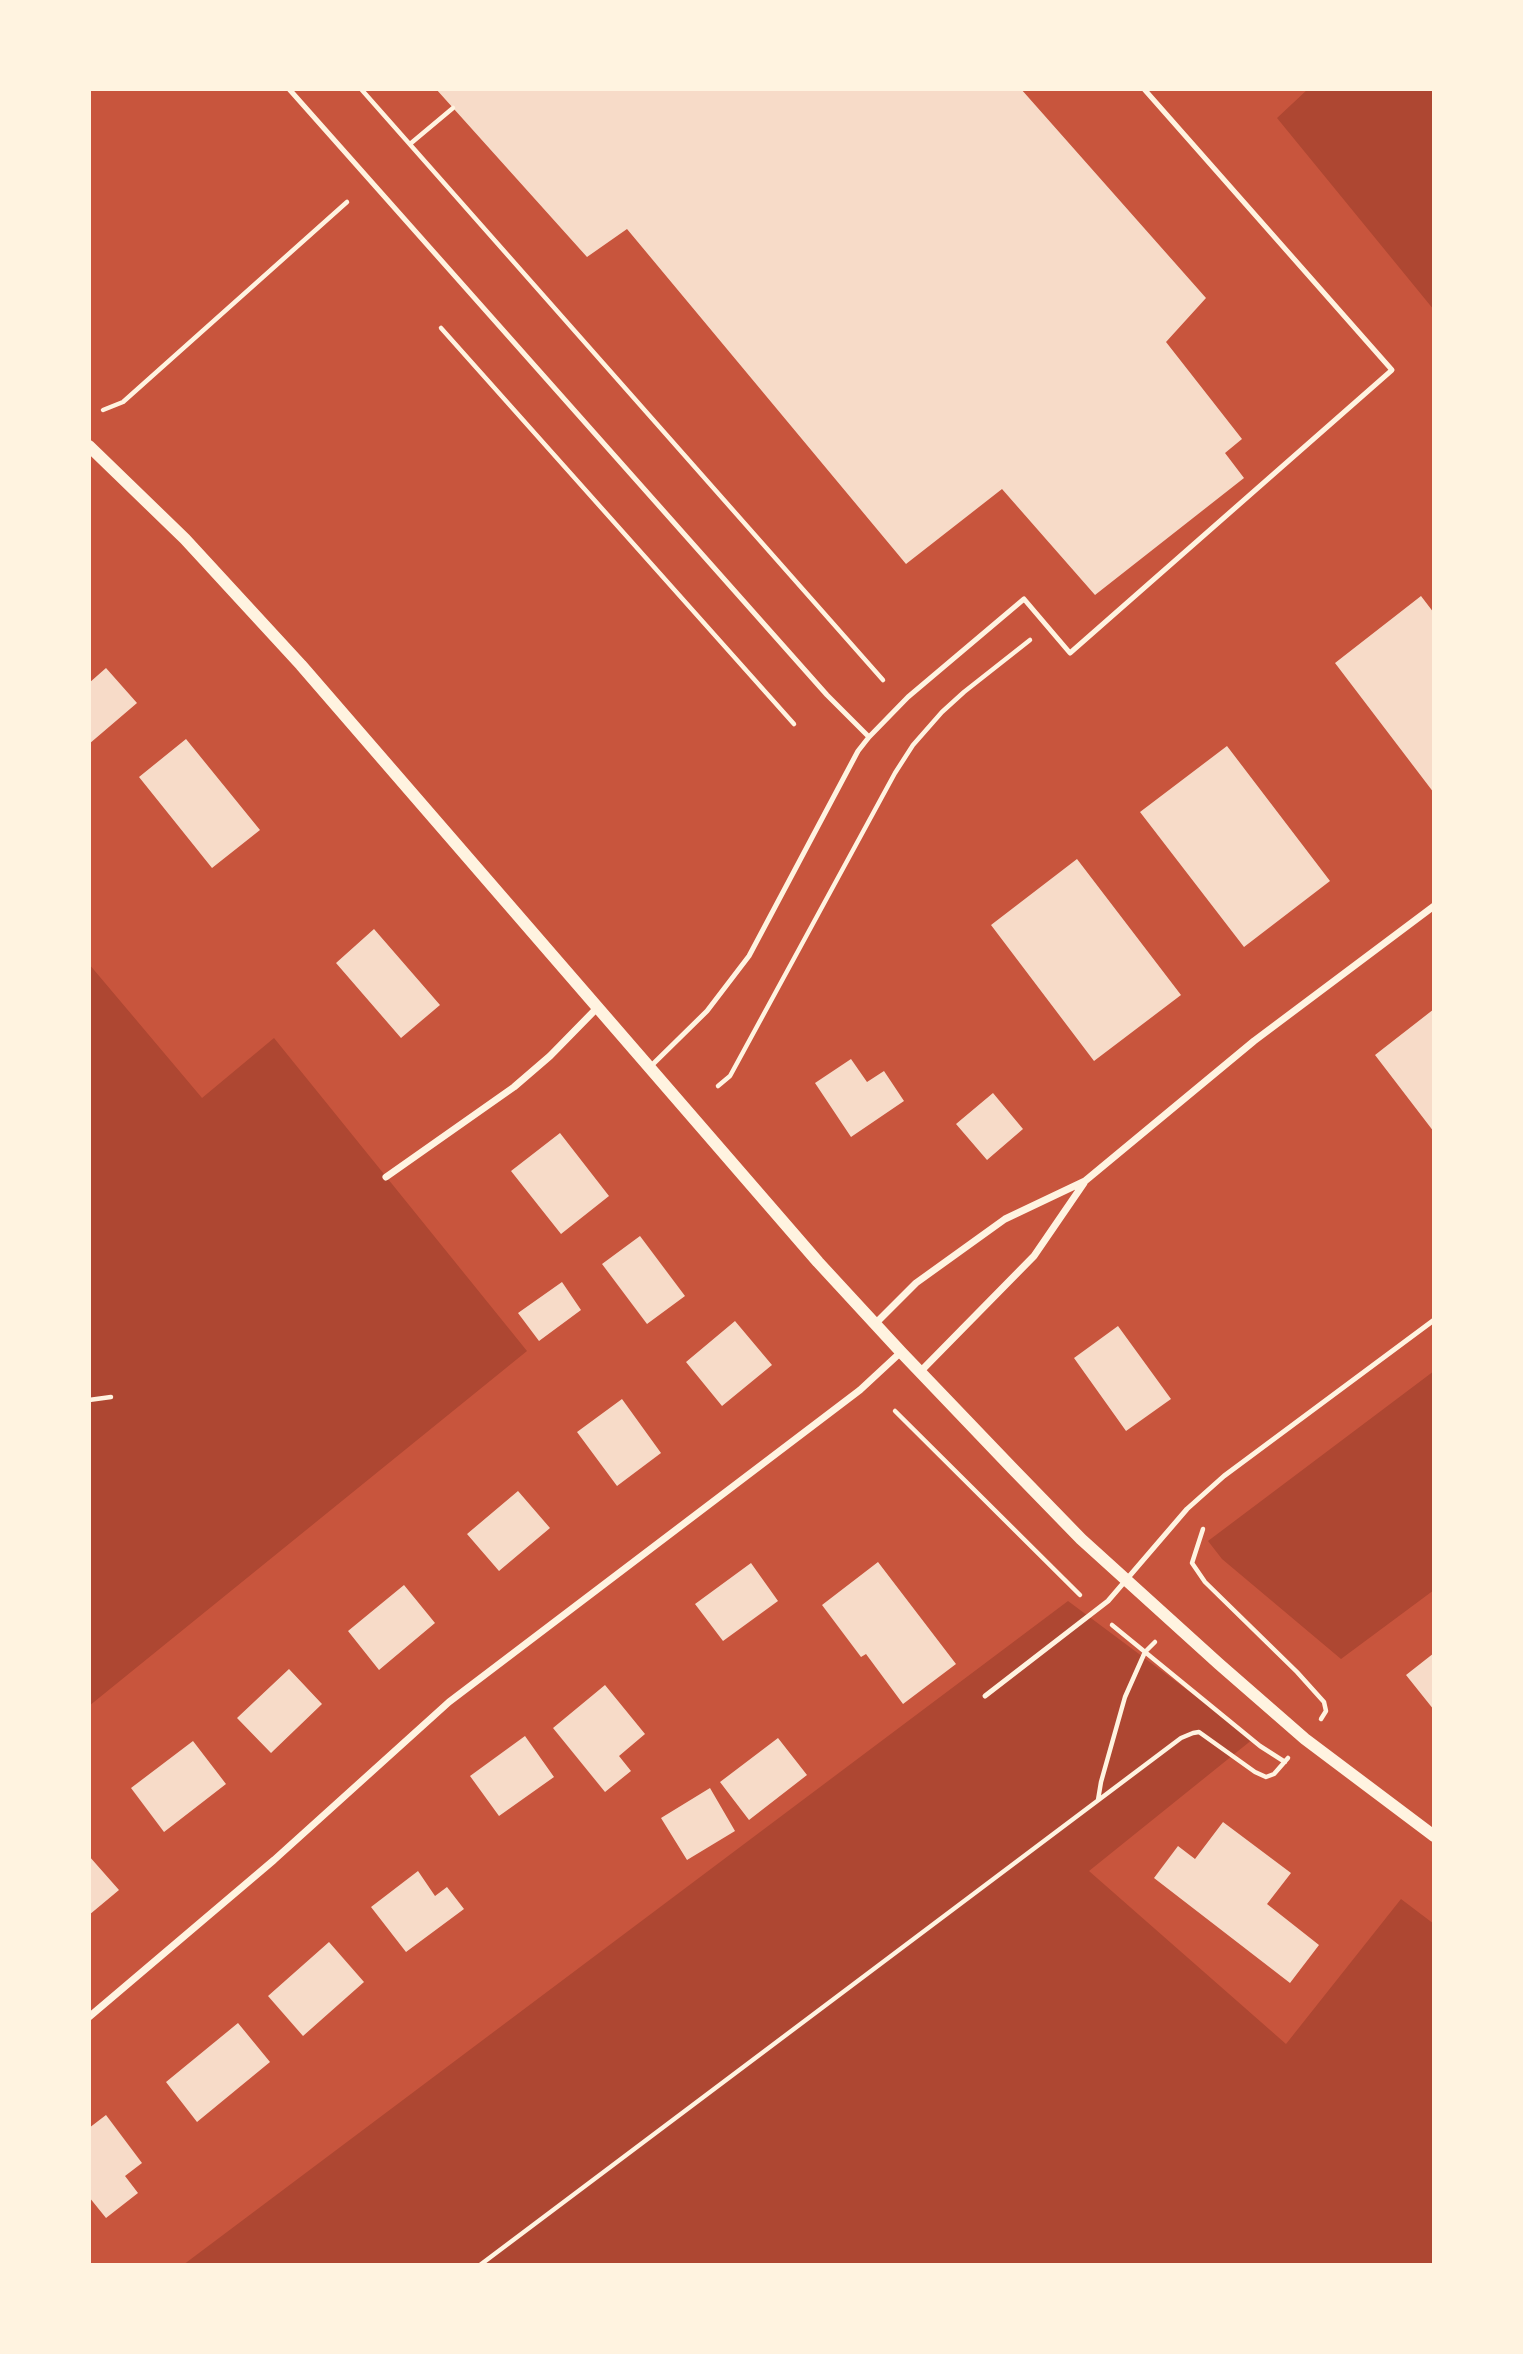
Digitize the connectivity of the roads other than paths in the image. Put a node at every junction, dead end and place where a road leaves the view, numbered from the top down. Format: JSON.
{"nodes":[{"id":1,"x":289,"y":89,"type":"edge"},
{"id":2,"x":1144,"y":89,"type":"edge"},
{"id":3,"x":89,"y":446,"type":"edge"},
{"id":4,"x":869,"y":737,"type":"junction"},
{"id":5,"x":1434,"y":906,"type":"edge"},
{"id":6,"x":597,"y":1008,"type":"junction"},
{"id":7,"x":649,"y":1068,"type":"junction"},
{"id":8,"x":386,"y":1177,"type":"dead end"},
{"id":9,"x":1084,"y":1181,"type":"junction"},
{"id":10,"x":1434,"y":1320,"type":"edge"},
{"id":11,"x":874,"y":1324,"type":"junction"},
{"id":12,"x":901,"y":1352,"type":"junction"},
{"id":13,"x":920,"y":1372,"type":"junction"},
{"id":14,"x":1127,"y":1581,"type":"junction"},
{"id":15,"x":985,"y":1696,"type":"dead end"},
{"id":16,"x":1434,"y":1836,"type":"edge"},
{"id":17,"x":89,"y":2017,"type":"edge"}],
"edges":[{"from":1,"to":4,"type":"lane"},
{"from":2,"to":4,"type":"lane"},
{"from":3,"to":6,"type":"street"},
{"from":4,"to":7,"type":"lane"},
{"from":5,"to":9,"type":"street"},
{"from":6,"to":7,"type":"street"},
{"from":6,"to":8,"type":"street"},
{"from":7,"to":11,"type":"street"},
{"from":9,"to":11,"type":"street"},
{"from":9,"to":13,"type":"street"},
{"from":10,"to":14,"type":"lane"},
{"from":11,"to":12,"type":"street"},
{"from":12,"to":13,"type":"street"},
{"from":12,"to":17,"type":"street"},
{"from":13,"to":14,"type":"street"},
{"from":14,"to":15,"type":"lane"},
{"from":14,"to":16,"type":"street"}]}
